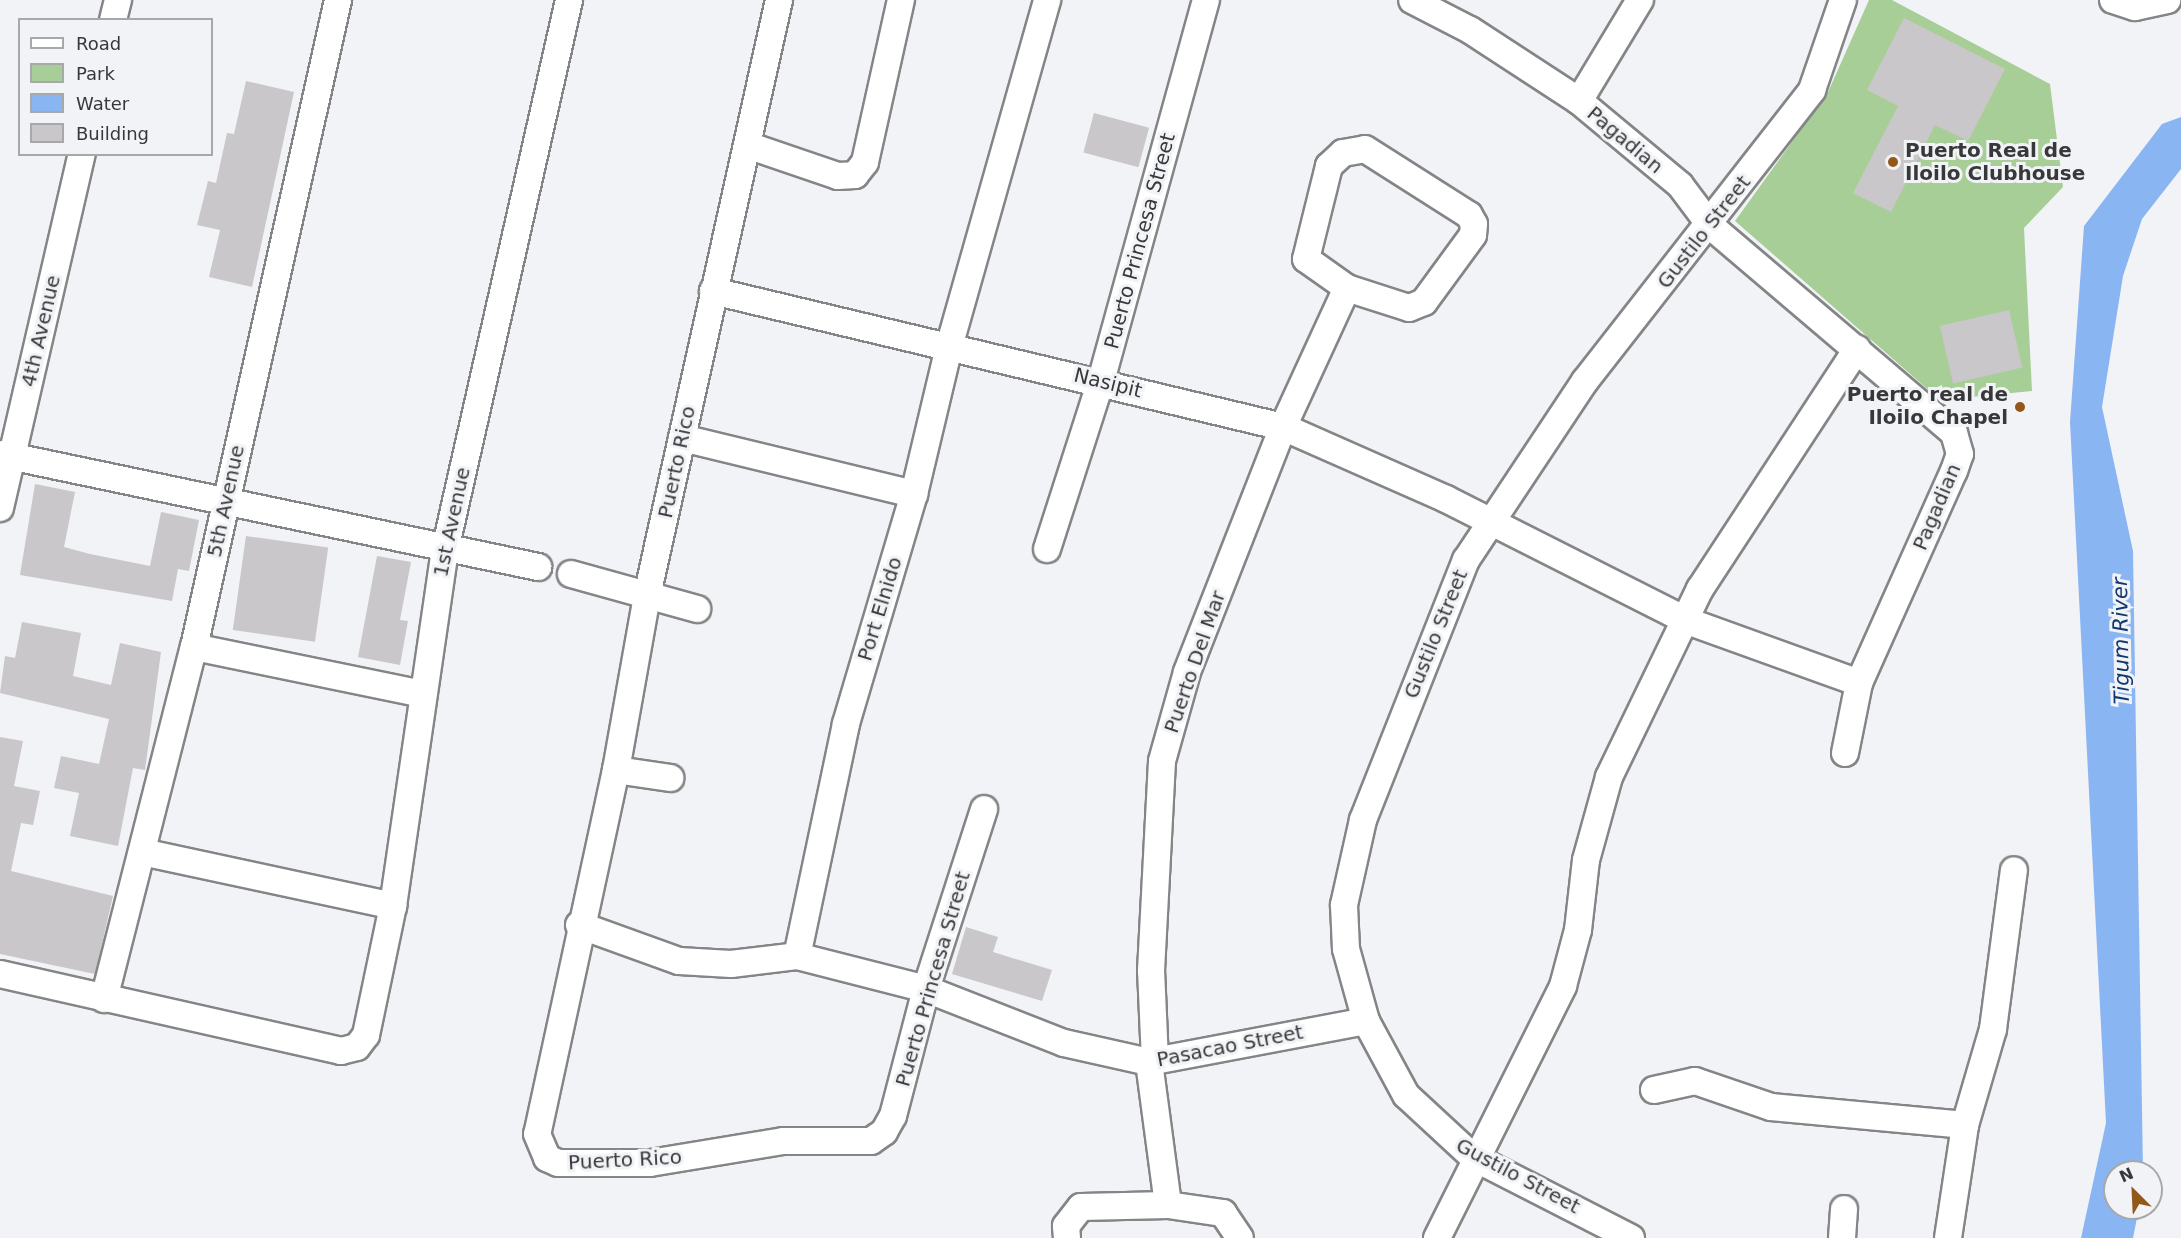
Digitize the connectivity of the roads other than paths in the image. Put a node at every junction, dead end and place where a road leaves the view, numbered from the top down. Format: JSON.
{"nodes":[{"id":1,"x":118,"y":0,"type":"edge"},
{"id":2,"x":338,"y":0,"type":"edge"},
{"id":3,"x":569,"y":0,"type":"edge"},
{"id":4,"x":779,"y":0,"type":"edge"},
{"id":5,"x":902,"y":0,"type":"edge"},
{"id":6,"x":1047,"y":0,"type":"edge"},
{"id":7,"x":1206,"y":0,"type":"edge"},
{"id":8,"x":1412,"y":0,"type":"edge"},
{"id":9,"x":1640,"y":0,"type":"edge"},
{"id":10,"x":1844,"y":0,"type":"edge"},
{"id":11,"x":2167,"y":0,"type":"edge"},
{"id":12,"x":2124,"y":4,"type":"edge"},
{"id":13,"x":114,"y":18,"type":"edge"},
{"id":14,"x":1579,"y":101,"type":"junction"},
{"id":15,"x":747,"y":145,"type":"junction"},
{"id":16,"x":81,"y":156,"type":"edge"},
{"id":17,"x":1710,"y":225,"type":"junction"},
{"id":18,"x":1347,"y":288,"type":"junction"},
{"id":19,"x":713,"y":291,"type":"junction"},
{"id":20,"x":949,"y":347,"type":"junction"},
{"id":21,"x":1857,"y":349,"type":"junction"},
{"id":22,"x":1101,"y":381,"type":"junction"},
{"id":23,"x":1284,"y":427,"type":"junction"},
{"id":24,"x":682,"y":438,"type":"junction"},
{"id":25,"x":6,"y":455,"type":"edge"},
{"id":26,"x":914,"y":494,"type":"junction"},
{"id":27,"x":225,"y":502,"type":"junction"},
{"id":28,"x":0,"y":508,"type":"edge"},
{"id":29,"x":1488,"y":521,"type":"junction"},
{"id":30,"x":1047,"y":549,"type":"dead end"},
{"id":31,"x":445,"y":550,"type":"junction"},
{"id":32,"x":538,"y":567,"type":"dead end"},
{"id":33,"x":572,"y":574,"type":"dead end"},
{"id":34,"x":647,"y":596,"type":"junction"},
{"id":35,"x":697,"y":609,"type":"dead end"},
{"id":36,"x":1687,"y":621,"type":"junction"},
{"id":37,"x":194,"y":647,"type":"junction"},
{"id":38,"x":1858,"y":682,"type":"junction"},
{"id":39,"x":422,"y":694,"type":"junction"},
{"id":40,"x":1845,"y":753,"type":"dead end"},
{"id":41,"x":616,"y":770,"type":"junction"},
{"id":42,"x":670,"y":778,"type":"dead end"},
{"id":43,"x":984,"y":809,"type":"dead end"},
{"id":44,"x":142,"y":852,"type":"junction"},
{"id":45,"x":2014,"y":870,"type":"dead end"},
{"id":46,"x":393,"y":906,"type":"junction"},
{"id":47,"x":579,"y":925,"type":"junction"},
{"id":48,"x":797,"y":956,"type":"junction"},
{"id":49,"x":0,"y":974,"type":"edge"},
{"id":50,"x":926,"y":989,"type":"junction"},
{"id":51,"x":104,"y":999,"type":"junction"},
{"id":52,"x":1366,"y":1021,"type":"junction"},
{"id":53,"x":1152,"y":1061,"type":"junction"},
{"id":54,"x":1654,"y":1090,"type":"dead end"},
{"id":55,"x":1965,"y":1125,"type":"junction"},
{"id":56,"x":871,"y":1141,"type":"joint"},
{"id":57,"x":1473,"y":1157,"type":"junction"},
{"id":58,"x":1168,"y":1205,"type":"junction"},
{"id":59,"x":1844,"y":1209,"type":"dead end"},
{"id":60,"x":1067,"y":1238,"type":"edge"},
{"id":61,"x":1240,"y":1238,"type":"edge"},
{"id":62,"x":1437,"y":1238,"type":"edge"},
{"id":63,"x":1631,"y":1238,"type":"edge"},
{"id":64,"x":1842,"y":1238,"type":"edge"},
{"id":65,"x":1948,"y":1238,"type":"edge"}],
"edges":[{"from":1,"to":13,"type":"street"},
{"from":2,"to":27,"type":"street","name":"5th Avenue"},
{"from":3,"to":31,"type":"street","name":"1st Avenue"},
{"from":4,"to":15,"type":"street","name":"Puerto Rico"},
{"from":5,"to":15,"type":"street"},
{"from":6,"to":20,"type":"street","name":"Port Elnido"},
{"from":7,"to":22,"type":"street","name":"Puerto Princesa Street"},
{"from":8,"to":14,"type":"street","name":"Pagadian"},
{"from":9,"to":14,"type":"street"},
{"from":10,"to":17,"type":"street","name":"Gustilo Street"},
{"from":11,"to":12,"type":"street"},
{"from":14,"to":17,"type":"street","name":"Pagadian"},
{"from":15,"to":19,"type":"street","name":"Puerto Rico"},
{"from":16,"to":25,"type":"street","name":"4th Avenue"},
{"from":17,"to":21,"type":"street","name":"Pagadian"},
{"from":17,"to":29,"type":"street","name":"Gustilo Street"},
{"from":18,"to":18,"type":"street"},
{"from":18,"to":23,"type":"street","name":"Puerto Del Mar"},
{"from":19,"to":20,"type":"street","name":"Nasipit"},
{"from":19,"to":24,"type":"street","name":"Puerto Rico"},
{"from":20,"to":22,"type":"street","name":"Nasipit"},
{"from":20,"to":26,"type":"street","name":"Port Elnido"},
{"from":21,"to":36,"type":"street"},
{"from":21,"to":38,"type":"street","name":"Pagadian"},
{"from":22,"to":23,"type":"street","name":"Nasipit"},
{"from":22,"to":30,"type":"street","name":"Puerto Princesa Street"},
{"from":23,"to":29,"type":"street","name":"Nasipit"},
{"from":23,"to":53,"type":"street","name":"Puerto Del Mar"},
{"from":24,"to":26,"type":"street"},
{"from":24,"to":34,"type":"street","name":"Puerto Rico"},
{"from":25,"to":27,"type":"street"},
{"from":25,"to":28,"type":"street","name":"4th Avenue"},
{"from":26,"to":48,"type":"street","name":"Port Elnido"},
{"from":27,"to":31,"type":"street"},
{"from":27,"to":37,"type":"street","name":"5th Avenue"},
{"from":29,"to":36,"type":"street"},
{"from":29,"to":52,"type":"street","name":"Gustilo Street"},
{"from":31,"to":32,"type":"street"},
{"from":31,"to":39,"type":"street","name":"1st Avenue"},
{"from":33,"to":34,"type":"street"},
{"from":34,"to":35,"type":"street"},
{"from":34,"to":41,"type":"street","name":"Puerto Rico"},
{"from":36,"to":38,"type":"street"},
{"from":36,"to":57,"type":"street"},
{"from":37,"to":39,"type":"street"},
{"from":37,"to":44,"type":"street","name":"5th Avenue"},
{"from":38,"to":40,"type":"street","name":"Pagadian"},
{"from":39,"to":46,"type":"street","name":"1st Avenue"},
{"from":41,"to":42,"type":"street"},
{"from":41,"to":47,"type":"street","name":"Puerto Rico"},
{"from":43,"to":50,"type":"street","name":"Puerto Princesa Street"},
{"from":44,"to":46,"type":"street"},
{"from":44,"to":51,"type":"street","name":"5th Avenue"},
{"from":45,"to":55,"type":"street"},
{"from":46,"to":51,"type":"street","name":"1st Avenue"},
{"from":47,"to":48,"type":"street"},
{"from":47,"to":56,"type":"street","name":"Puerto Rico"},
{"from":48,"to":50,"type":"street"},
{"from":49,"to":51,"type":"street"},
{"from":50,"to":53,"type":"street","name":"Pasacao Street"},
{"from":50,"to":56,"type":"street","name":"Puerto Princesa Street"},
{"from":52,"to":53,"type":"street","name":"Pasacao Street"},
{"from":52,"to":57,"type":"street","name":"Gustilo Street"},
{"from":53,"to":58,"type":"street","name":"Puerto Del Mar"},
{"from":54,"to":55,"type":"street"},
{"from":55,"to":65,"type":"street"},
{"from":57,"to":62,"type":"street"},
{"from":57,"to":63,"type":"street","name":"Gustilo Street"},
{"from":58,"to":60,"type":"street"},
{"from":58,"to":61,"type":"street"},
{"from":59,"to":64,"type":"street"}]}
